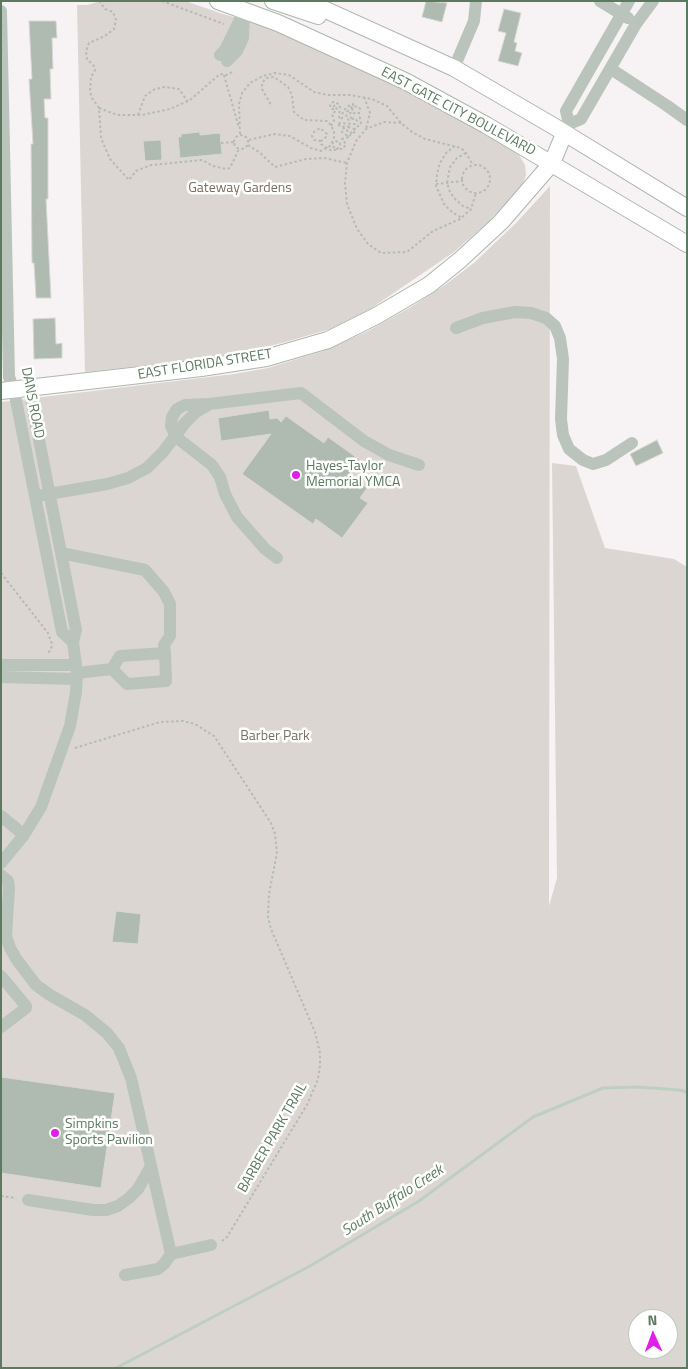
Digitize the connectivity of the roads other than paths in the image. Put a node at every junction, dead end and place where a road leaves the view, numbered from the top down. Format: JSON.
{"nodes":[{"id":1,"x":218,"y":1,"type":"edge"},
{"id":2,"x":273,"y":1,"type":"edge"},
{"id":3,"x":306,"y":1,"type":"edge"},
{"id":4,"x":476,"y":1,"type":"edge"},
{"id":5,"x":600,"y":1,"type":"edge"},
{"id":6,"x":629,"y":1,"type":"edge"},
{"id":7,"x":653,"y":1,"type":"edge"},
{"id":8,"x":249,"y":6,"type":"edge"},
{"id":9,"x":1,"y":11,"type":"edge"},
{"id":10,"x":621,"y":14,"type":"junction"},
{"id":11,"x":636,"y":24,"type":"junction"},
{"id":12,"x":437,"y":60,"type":"junction"},
{"id":13,"x":454,"y":68,"type":"junction"},
{"id":14,"x":611,"y":69,"type":"junction"},
{"id":15,"x":687,"y":120,"type":"edge"},
{"id":16,"x":567,"y":129,"type":"junction"},
{"id":17,"x":552,"y":163,"type":"junction"},
{"id":18,"x":687,"y":208,"type":"edge"},
{"id":19,"x":687,"y":244,"type":"edge"},
{"id":20,"x":456,"y":328,"type":"dead end"},
{"id":21,"x":15,"y":390,"type":"edge"},
{"id":22,"x":176,"y":437,"type":"junction"},
{"id":23,"x":632,"y":442,"type":"dead end"},
{"id":24,"x":419,"y":465,"type":"dead end"},
{"id":25,"x":50,"y":494,"type":"junction"},
{"id":26,"x":36,"y":496,"type":"junction"},
{"id":27,"x":61,"y":553,"type":"junction"},
{"id":28,"x":277,"y":558,"type":"dead end"},
{"id":29,"x":73,"y":642,"type":"junction"},
{"id":30,"x":164,"y":654,"type":"junction"},
{"id":31,"x":1,"y":665,"type":"edge"},
{"id":32,"x":112,"y":669,"type":"junction"},
{"id":33,"x":76,"y":672,"type":"junction"},
{"id":34,"x":1,"y":677,"type":"edge"},
{"id":35,"x":1,"y":816,"type":"edge"},
{"id":36,"x":24,"y":835,"type":"junction"},
{"id":37,"x":1,"y":863,"type":"edge"},
{"id":38,"x":1,"y":875,"type":"edge"},
{"id":39,"x":1,"y":976,"type":"edge"},
{"id":40,"x":1,"y":1027,"type":"edge"},
{"id":41,"x":151,"y":1166,"type":"junction"},
{"id":42,"x":28,"y":1200,"type":"road end"},
{"id":43,"x":211,"y":1245,"type":"road end"},
{"id":44,"x":171,"y":1254,"type":"junction"},
{"id":45,"x":124,"y":1275,"type":"dead end"}],
"edges":[{"from":1,"to":8,"type":"main road","name":"EAST GATE CITY BOULEVARD"},
{"from":2,"to":12,"type":"main road"},
{"from":3,"to":12,"type":"main road"},
{"from":4,"to":13,"type":"street"},
{"from":5,"to":10,"type":"street"},
{"from":6,"to":10,"type":"street"},
{"from":7,"to":11,"type":"street"},
{"from":8,"to":8,"type":"street"},
{"from":8,"to":17,"type":"main road","name":"EAST GATE CITY BOULEVARD"},
{"from":9,"to":21,"type":"street","name":"DANS ROAD"},
{"from":10,"to":11,"type":"street"},
{"from":10,"to":16,"type":"street"},
{"from":11,"to":14,"type":"street"},
{"from":12,"to":13,"type":"main road"},
{"from":13,"to":16,"type":"main road"},
{"from":14,"to":15,"type":"street"},
{"from":14,"to":16,"type":"street"},
{"from":16,"to":17,"type":"main road","name":"EAST FLORIDA STREET"},
{"from":16,"to":18,"type":"main road"},
{"from":17,"to":19,"type":"main road","name":"EAST GATE CITY BOULEVARD"},
{"from":17,"to":21,"type":"main road","name":"EAST FLORIDA STREET"},
{"from":20,"to":23,"type":"street"},
{"from":21,"to":25,"type":"street","name":"DANS ROAD"},
{"from":21,"to":26,"type":"street","name":"DANS ROAD"},
{"from":22,"to":24,"type":"street"},
{"from":22,"to":25,"type":"street"},
{"from":22,"to":28,"type":"street"},
{"from":25,"to":26,"type":"street"},
{"from":25,"to":27,"type":"street","name":"DANS ROAD"},
{"from":26,"to":29,"type":"street","name":"DANS ROAD"},
{"from":27,"to":29,"type":"street","name":"DANS ROAD"},
{"from":27,"to":30,"type":"street"},
{"from":29,"to":33,"type":"street","name":"DANS ROAD"},
{"from":30,"to":32,"type":"street"},
{"from":30,"to":32,"type":"street"},
{"from":31,"to":33,"type":"street"},
{"from":32,"to":33,"type":"street"},
{"from":33,"to":34,"type":"street"},
{"from":33,"to":36,"type":"street","name":"DANS ROAD"},
{"from":35,"to":36,"type":"street"},
{"from":36,"to":37,"type":"street","name":"DANS ROAD"},
{"from":38,"to":41,"type":"street"},
{"from":39,"to":40,"type":"street"},
{"from":41,"to":42,"type":"street"},
{"from":41,"to":44,"type":"street"},
{"from":43,"to":44,"type":"street"},
{"from":44,"to":45,"type":"street"}]}
